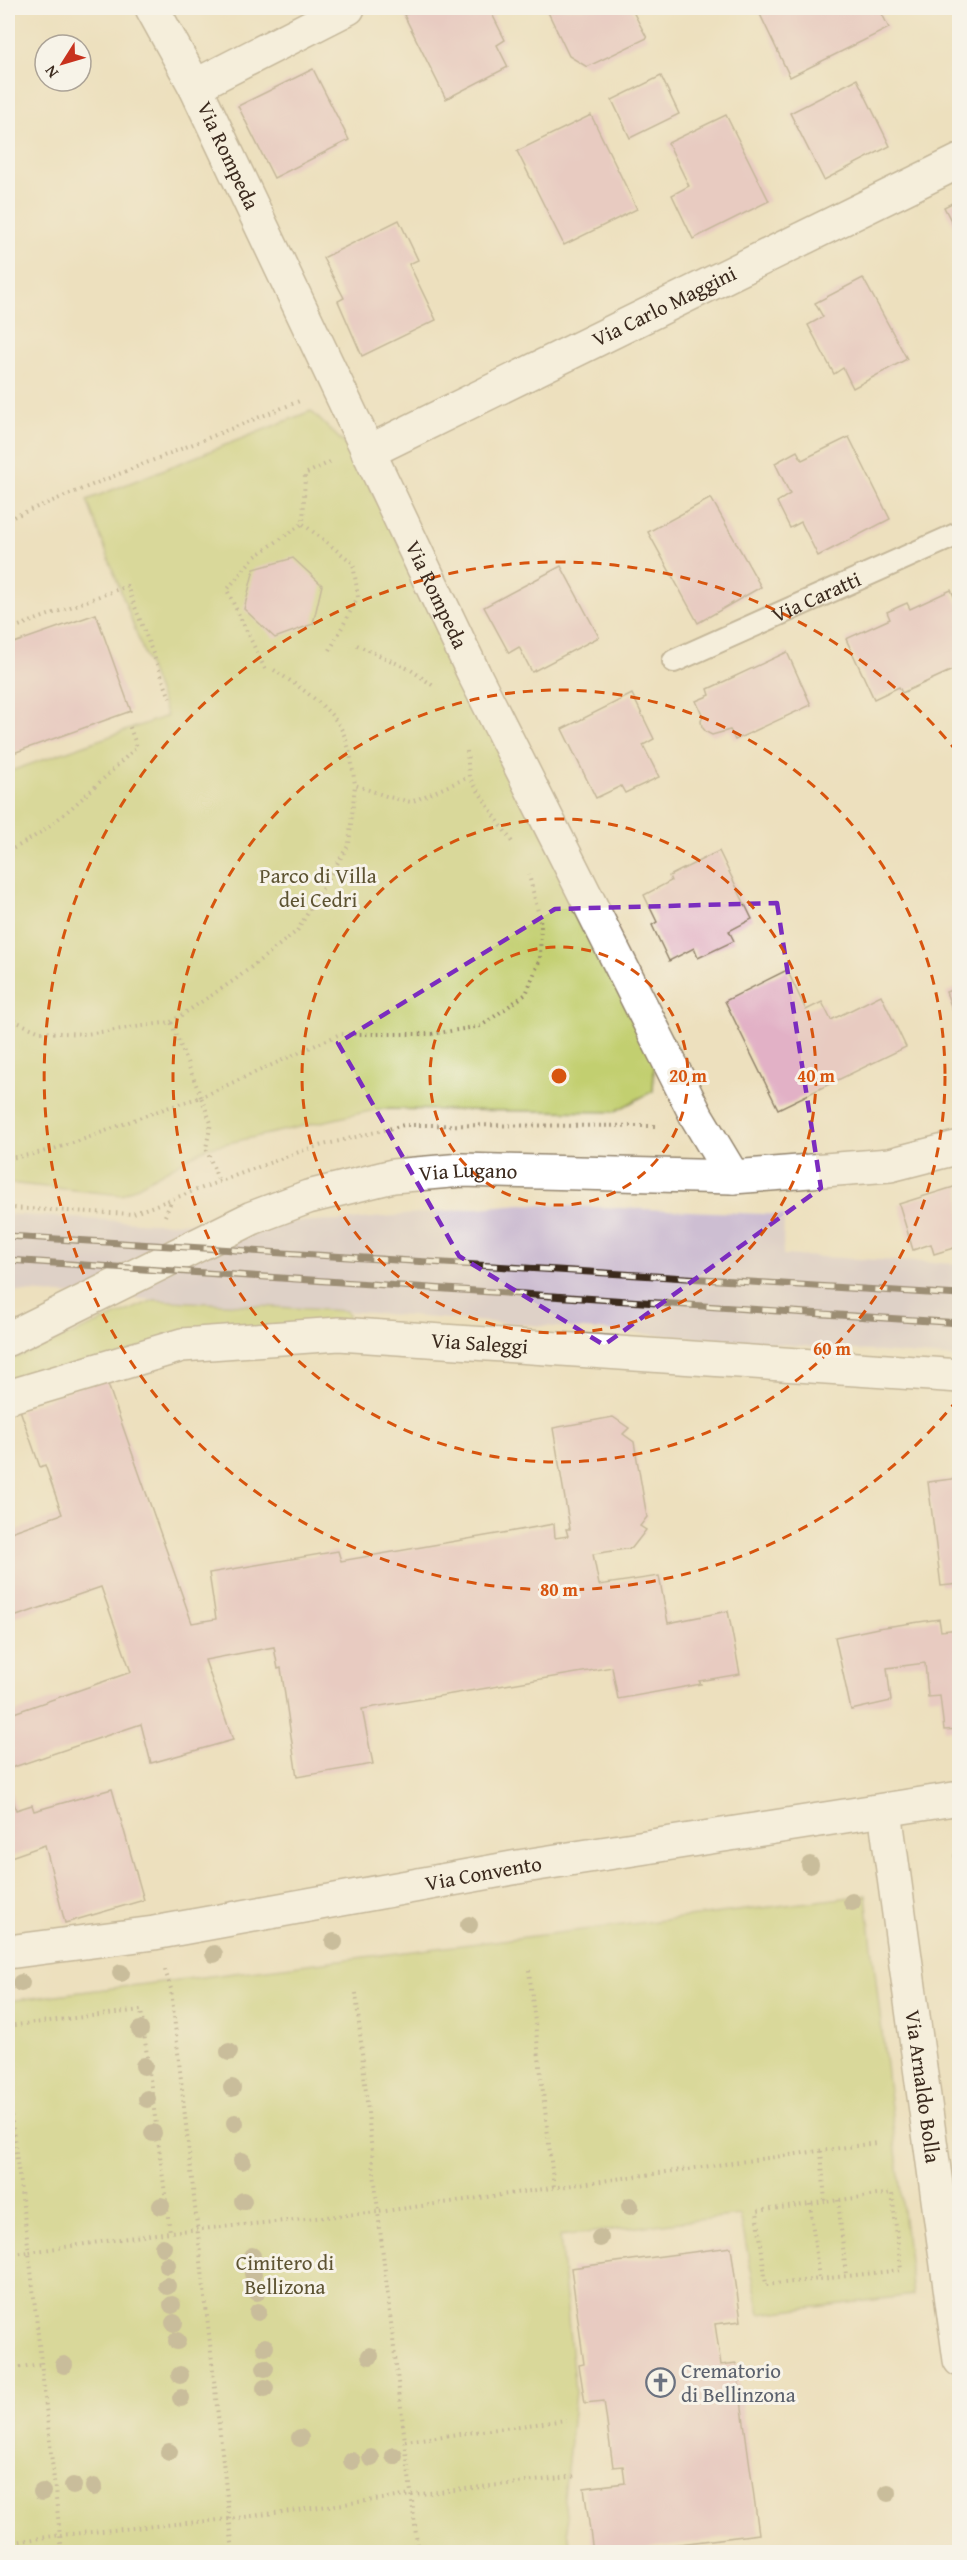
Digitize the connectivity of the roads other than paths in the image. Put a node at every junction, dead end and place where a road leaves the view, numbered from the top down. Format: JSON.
{"nodes":[{"id":1,"x":152,"y":8,"type":"edge"},
{"id":2,"x":348,"y":8,"type":"edge"},
{"id":3,"x":195,"y":86,"type":"junction"},
{"id":4,"x":960,"y":161,"type":"edge"},
{"id":5,"x":366,"y":448,"type":"junction"},
{"id":6,"x":960,"y":533,"type":"edge"},
{"id":7,"x":674,"y":661,"type":"dead end"},
{"id":8,"x":960,"y":1147,"type":"edge"},
{"id":9,"x":733,"y":1177,"type":"junction"},
{"id":10,"x":8,"y":1339,"type":"edge"},
{"id":11,"x":960,"y":1376,"type":"edge"},
{"id":12,"x":8,"y":1397,"type":"edge"},
{"id":13,"x":960,"y":1798,"type":"edge"},
{"id":14,"x":885,"y":1811,"type":"junction"},
{"id":15,"x":8,"y":1952,"type":"edge"},
{"id":16,"x":960,"y":2360,"type":"edge"}],
"edges":[{"from":1,"to":3,"type":"street","name":"Via Rompeda"},
{"from":2,"to":3,"type":"street"},
{"from":3,"to":5,"type":"street","name":"Via Rompeda"},
{"from":4,"to":5,"type":"street","name":"Via Carlo Maggini"},
{"from":5,"to":9,"type":"street","name":"Via Rompeda"},
{"from":6,"to":7,"type":"lane","name":"Via Caratti"},
{"from":8,"to":9,"type":"street","name":"Via Lugano"},
{"from":9,"to":10,"type":"street","name":"Via Lugano"},
{"from":11,"to":12,"type":"street","name":"Via Saleggi"},
{"from":13,"to":14,"type":"street","name":"Via Convento"},
{"from":14,"to":15,"type":"street","name":"Via Convento"},
{"from":14,"to":16,"type":"street","name":"Via Arnaldo Bolla"}]}
